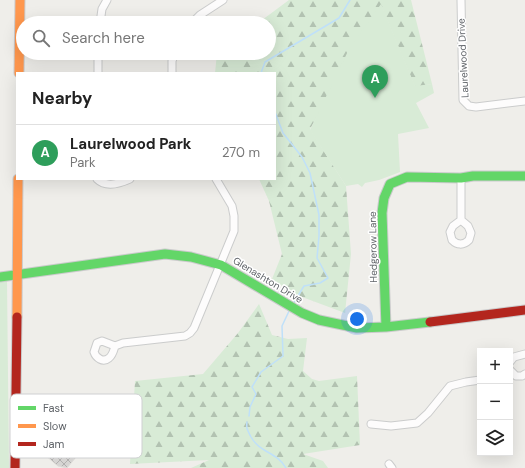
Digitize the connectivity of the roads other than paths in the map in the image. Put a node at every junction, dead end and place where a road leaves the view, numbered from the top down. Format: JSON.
{"nodes":[{"id":1,"x":20,"y":0,"type":"edge"},
{"id":2,"x":107,"y":0,"type":"edge"},
{"id":3,"x":223,"y":0,"type":"edge"},
{"id":4,"x":461,"y":0,"type":"edge"},
{"id":5,"x":20,"y":16,"type":"edge"},
{"id":6,"x":101,"y":16,"type":"edge"},
{"id":7,"x":200,"y":16,"type":"edge"},
{"id":8,"x":19,"y":60,"type":"edge"},
{"id":9,"x":98,"y":60,"type":"edge"},
{"id":10,"x":172,"y":60,"type":"edge"},
{"id":11,"x":19,"y":72,"type":"edge"},
{"id":12,"x":98,"y":72,"type":"edge"},
{"id":13,"x":172,"y":72,"type":"edge"},
{"id":14,"x":525,"y":101,"type":"edge"},
{"id":15,"x":525,"y":176,"type":"edge"},
{"id":16,"x":461,"y":178,"type":"junction"},
{"id":17,"x":18,"y":180,"type":"edge"},
{"id":18,"x":98,"y":180,"type":"edge"},
{"id":19,"x":127,"y":180,"type":"edge"},
{"id":20,"x":217,"y":180,"type":"edge"},
{"id":21,"x":461,"y":220,"type":"dead end"},
{"id":22,"x":221,"y":265,"type":"junction"},
{"id":23,"x":18,"y":275,"type":"junction"},
{"id":24,"x":0,"y":277,"type":"edge"},
{"id":25,"x":525,"y":310,"type":"edge"},
{"id":26,"x":386,"y":326,"type":"junction"},
{"id":27,"x":115,"y":346,"type":"dead end"},
{"id":28,"x":525,"y":354,"type":"edge"},
{"id":29,"x":513,"y":358,"type":"edge"},
{"id":30,"x":513,"y":374,"type":"edge"},
{"id":31,"x":525,"y":374,"type":"edge"},
{"id":32,"x":477,"y":380,"type":"edge"},
{"id":33,"x":16,"y":394,"type":"edge"},
{"id":34,"x":371,"y":424,"type":"dead end"},
{"id":35,"x":15,"y":458,"type":"edge"},
{"id":36,"x":15,"y":468,"type":"edge"}],
"edges":[{"from":1,"to":5,"type":"street"},
{"from":2,"to":6,"type":"street"},
{"from":3,"to":7,"type":"street"},
{"from":4,"to":14,"type":"street","name":"Laurelwood Drive"},
{"from":8,"to":11,"type":"street"},
{"from":9,"to":12,"type":"street"},
{"from":10,"to":13,"type":"street"},
{"from":15,"to":16,"type":"street","name":"Hedgerow Lane"},
{"from":16,"to":21,"type":"street"},
{"from":16,"to":26,"type":"street","name":"Hedgerow Lane"},
{"from":17,"to":23,"type":"street"},
{"from":18,"to":19,"type":"street"},
{"from":20,"to":22,"type":"street"},
{"from":22,"to":23,"type":"street","name":"Glenashton Drive"},
{"from":22,"to":26,"type":"street","name":"Glenashton Drive"},
{"from":22,"to":27,"type":"street"},
{"from":23,"to":24,"type":"street","name":"Glenashton Drive"},
{"from":23,"to":33,"type":"street"},
{"from":25,"to":26,"type":"street","name":"Glenashton Drive"},
{"from":28,"to":29,"type":"street"},
{"from":30,"to":31,"type":"street"},
{"from":32,"to":34,"type":"street"},
{"from":35,"to":36,"type":"street"}]}
